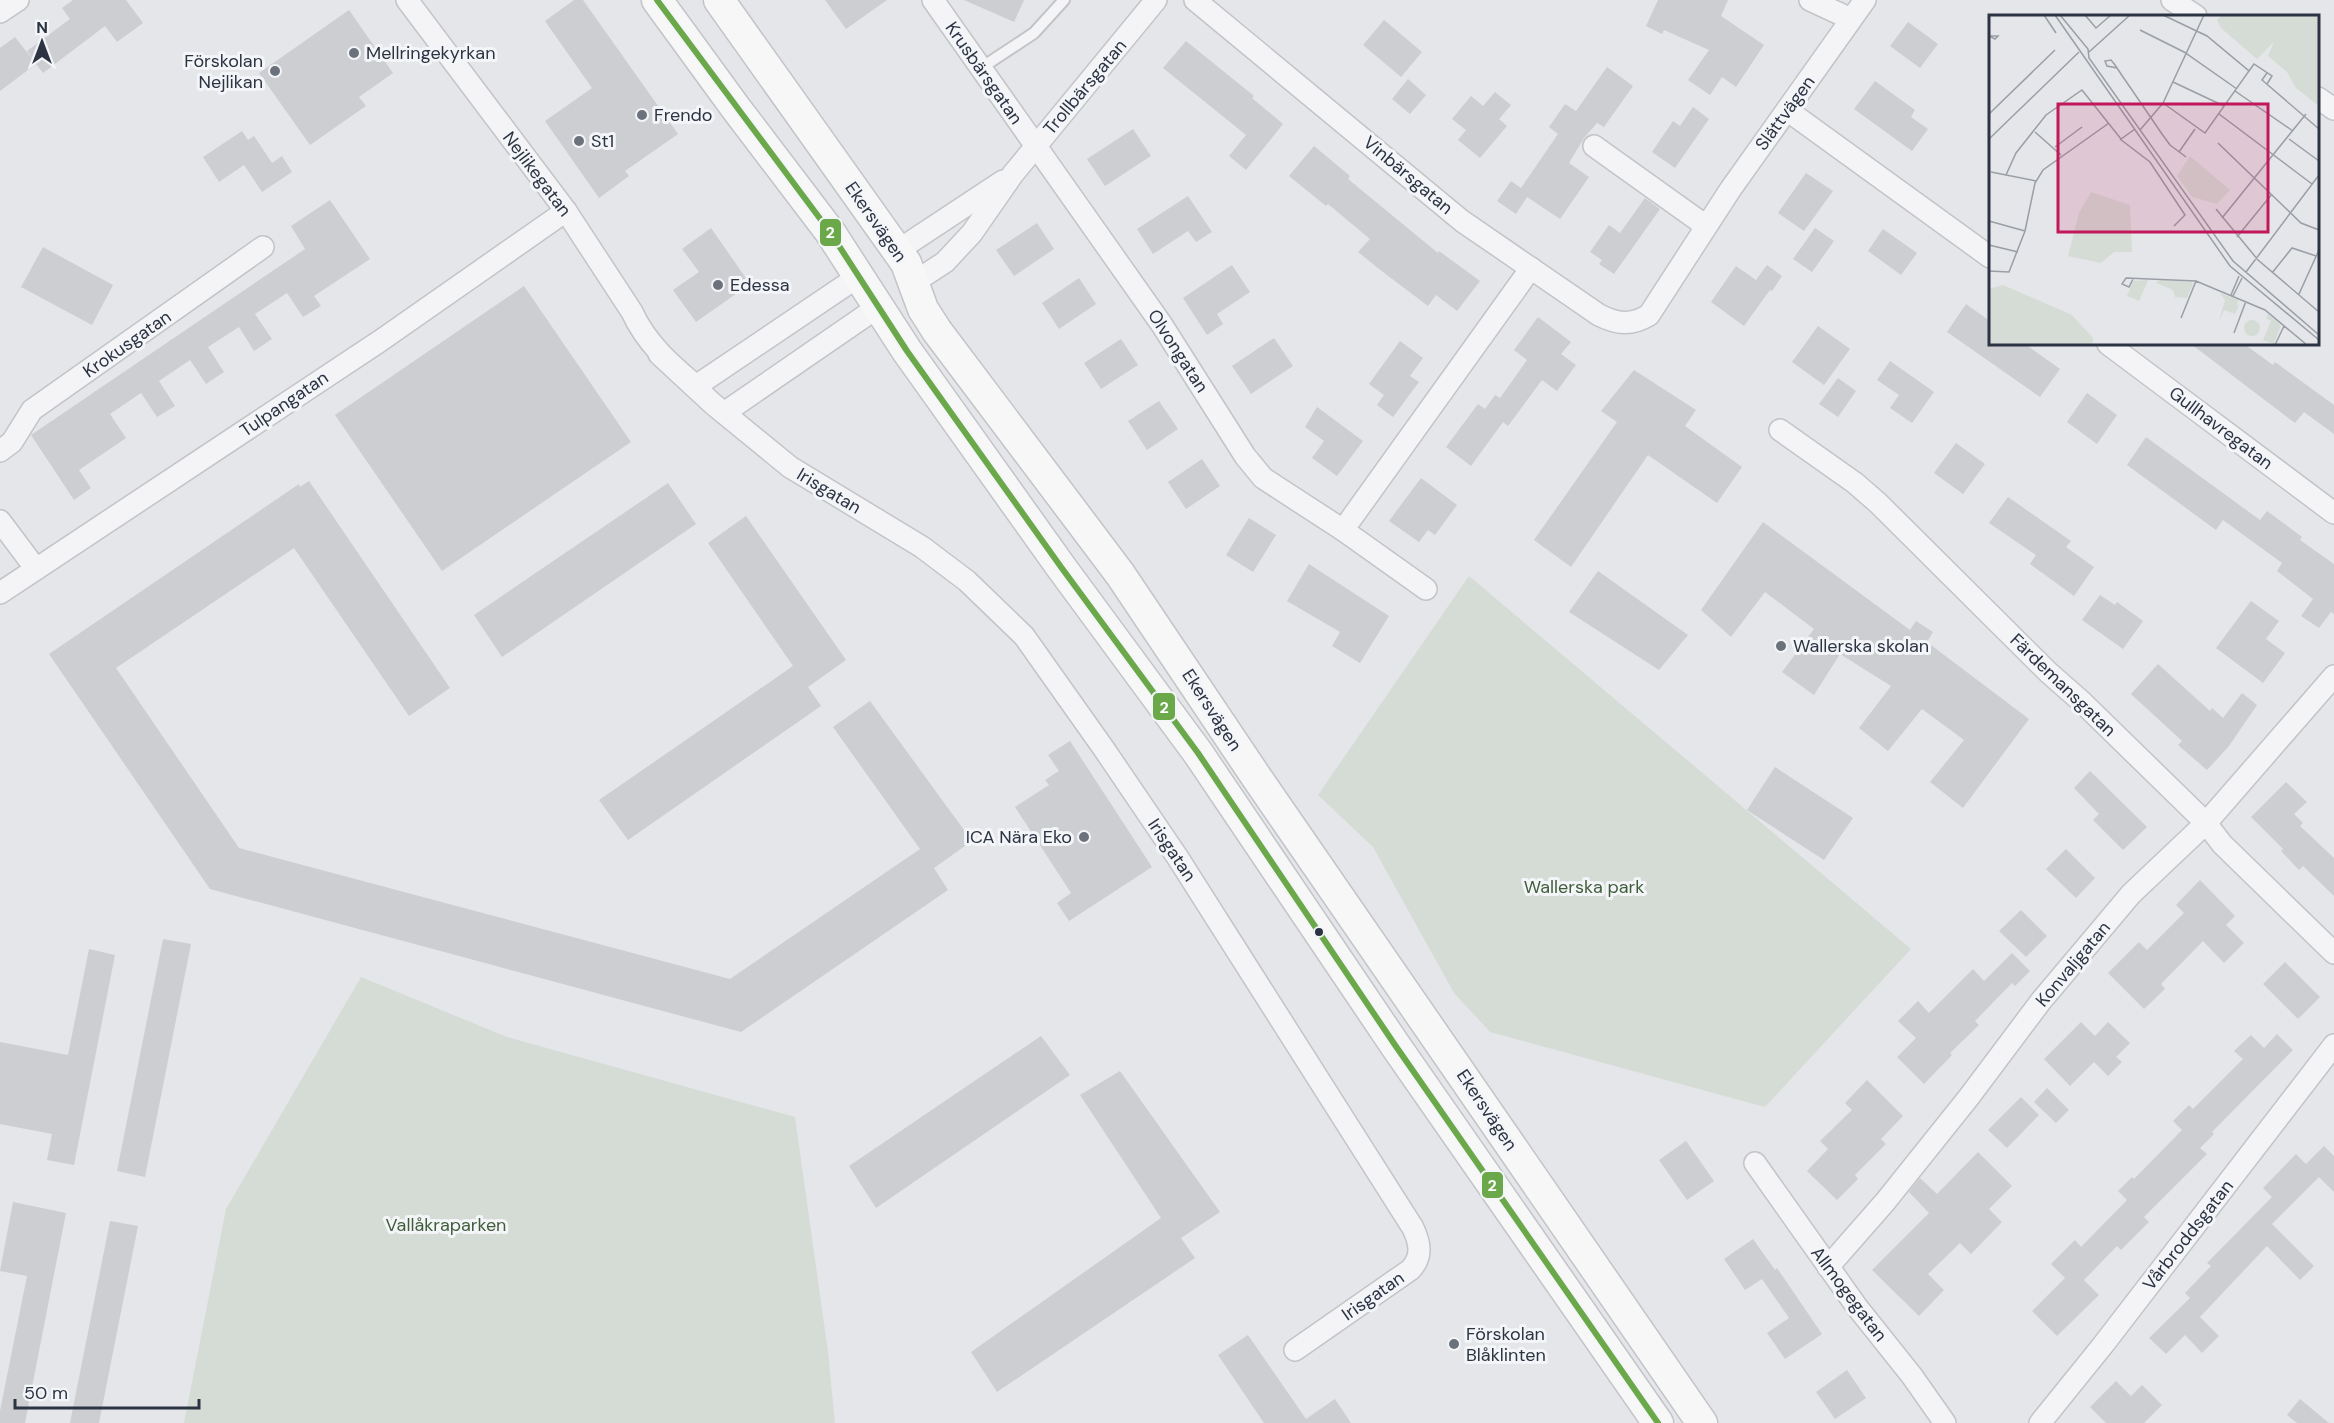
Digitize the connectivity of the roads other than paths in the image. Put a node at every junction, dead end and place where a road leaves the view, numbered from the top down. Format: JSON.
{"nodes":[{"id":1,"x":18,"y":0,"type":"edge"},
{"id":2,"x":407,"y":0,"type":"edge"},
{"id":3,"x":657,"y":0,"type":"edge"},
{"id":4,"x":719,"y":0,"type":"edge"},
{"id":5,"x":933,"y":0,"type":"edge"},
{"id":6,"x":1064,"y":0,"type":"edge"},
{"id":7,"x":1156,"y":0,"type":"edge"},
{"id":8,"x":1195,"y":0,"type":"edge"},
{"id":9,"x":1810,"y":0,"type":"edge"},
{"id":10,"x":1865,"y":0,"type":"edge"},
{"id":11,"x":2172,"y":0,"type":"edge"},
{"id":12,"x":0,"y":12,"type":"edge"},
{"id":13,"x":2194,"y":15,"type":"edge"},
{"id":14,"x":1851,"y":19,"type":"junction"},
{"id":15,"x":981,"y":68,"type":"junction"},
{"id":16,"x":2319,"y":99,"type":"edge"},
{"id":17,"x":2334,"y":109,"type":"edge"},
{"id":18,"x":1787,"y":110,"type":"junction"},
{"id":19,"x":1594,"y":146,"type":"dead end"},
{"id":20,"x":1036,"y":147,"type":"junction"},
{"id":21,"x":1013,"y":174,"type":"junction"},
{"id":22,"x":566,"y":211,"type":"junction"},
{"id":23,"x":1706,"y":226,"type":"junction"},
{"id":24,"x":263,"y":247,"type":"dead end"},
{"id":25,"x":897,"y":251,"type":"junction"},
{"id":26,"x":1989,"y":256,"type":"edge"},
{"id":27,"x":1531,"y":268,"type":"junction"},
{"id":28,"x":859,"y":276,"type":"junction"},
{"id":29,"x":914,"y":283,"type":"junction"},
{"id":30,"x":878,"y":307,"type":"junction"},
{"id":31,"x":1636,"y":323,"type":"joint"},
{"id":32,"x":2109,"y":345,"type":"edge"},
{"id":33,"x":659,"y":354,"type":"junction"},
{"id":34,"x":718,"y":409,"type":"junction"},
{"id":35,"x":1780,"y":430,"type":"dead end"},
{"id":36,"x":0,"y":451,"type":"edge"},
{"id":37,"x":2334,"y":513,"type":"edge"},
{"id":38,"x":0,"y":521,"type":"edge"},
{"id":39,"x":1343,"y":530,"type":"junction"},
{"id":40,"x":36,"y":569,"type":"junction"},
{"id":41,"x":1426,"y":590,"type":"dead end"},
{"id":42,"x":0,"y":593,"type":"edge"},
{"id":43,"x":2334,"y":676,"type":"edge"},
{"id":44,"x":2206,"y":823,"type":"junction"},
{"id":45,"x":2334,"y":953,"type":"edge"},
{"id":46,"x":2334,"y":1045,"type":"edge"},
{"id":47,"x":1755,"y":1163,"type":"dead end"},
{"id":48,"x":1828,"y":1267,"type":"junction"},
{"id":49,"x":1295,"y":1350,"type":"dead end"},
{"id":50,"x":1658,"y":1423,"type":"edge"},
{"id":51,"x":1702,"y":1423,"type":"edge"},
{"id":52,"x":1945,"y":1423,"type":"edge"},
{"id":53,"x":2040,"y":1423,"type":"edge"}],
"edges":[{"from":1,"to":12,"type":"street"},
{"from":2,"to":22,"type":"street","name":"Nejlikegatan"},
{"from":3,"to":28,"type":"main road","name":"Ekersvägen"},
{"from":4,"to":25,"type":"main road","name":"Ekersvägen"},
{"from":5,"to":15,"type":"street","name":"Krusbärsgatan"},
{"from":6,"to":15,"type":"lane"},
{"from":7,"to":20,"type":"street","name":"Trollbärsgatan"},
{"from":8,"to":27,"type":"street","name":"Vinbärsgatan"},
{"from":9,"to":14,"type":"street"},
{"from":10,"to":14,"type":"street","name":"Slättvägen"},
{"from":11,"to":13,"type":"street"},
{"from":14,"to":18,"type":"street","name":"Slättvägen"},
{"from":15,"to":20,"type":"street","name":"Krusbärsgatan"},
{"from":16,"to":17,"type":"street"},
{"from":18,"to":23,"type":"street","name":"Slättvägen"},
{"from":18,"to":26,"type":"street"},
{"from":19,"to":23,"type":"street"},
{"from":20,"to":21,"type":"street","name":"Trollbärsgatan"},
{"from":20,"to":39,"type":"street","name":"Olvongatan"},
{"from":21,"to":25,"type":"street","name":"Trollbärsgatan"},
{"from":21,"to":29,"type":"street","name":"Trollbärsgatan"},
{"from":22,"to":33,"type":"street","name":"Nejlikegatan"},
{"from":22,"to":40,"type":"street","name":"Tulpangatan"},
{"from":23,"to":31,"type":"street","name":"Slättvägen"},
{"from":24,"to":36,"type":"street","name":"Krokusgatan"},
{"from":25,"to":28,"type":"main road"},
{"from":25,"to":29,"type":"main road","name":"Ekersvägen"},
{"from":27,"to":31,"type":"street","name":"Vinbärsgatan"},
{"from":27,"to":39,"type":"street"},
{"from":28,"to":30,"type":"main road","name":"Ekersvägen"},
{"from":28,"to":33,"type":"street","name":"Nejlikegatan"},
{"from":29,"to":30,"type":"main road"},
{"from":29,"to":51,"type":"main road","name":"Ekersvägen"},
{"from":30,"to":34,"type":"street"},
{"from":30,"to":50,"type":"main road","name":"Ekersvägen"},
{"from":32,"to":37,"type":"street","name":"Gullhavregatan"},
{"from":33,"to":34,"type":"street","name":"Nejlikegatan"},
{"from":34,"to":49,"type":"street","name":"Irisgatan"},
{"from":35,"to":44,"type":"street","name":"Färdemansgatan"},
{"from":38,"to":40,"type":"street"},
{"from":39,"to":41,"type":"street","name":"Olvongatan"},
{"from":40,"to":42,"type":"street","name":"Tulpangatan"},
{"from":43,"to":44,"type":"street","name":"Konvaljgatan"},
{"from":44,"to":45,"type":"street","name":"Färdemansgatan"},
{"from":44,"to":48,"type":"street","name":"Konvaljgatan"},
{"from":46,"to":53,"type":"street","name":"Vårbroddsgatan"},
{"from":47,"to":48,"type":"street","name":"Allmogegatan"},
{"from":48,"to":52,"type":"street","name":"Allmogegatan"}]}
